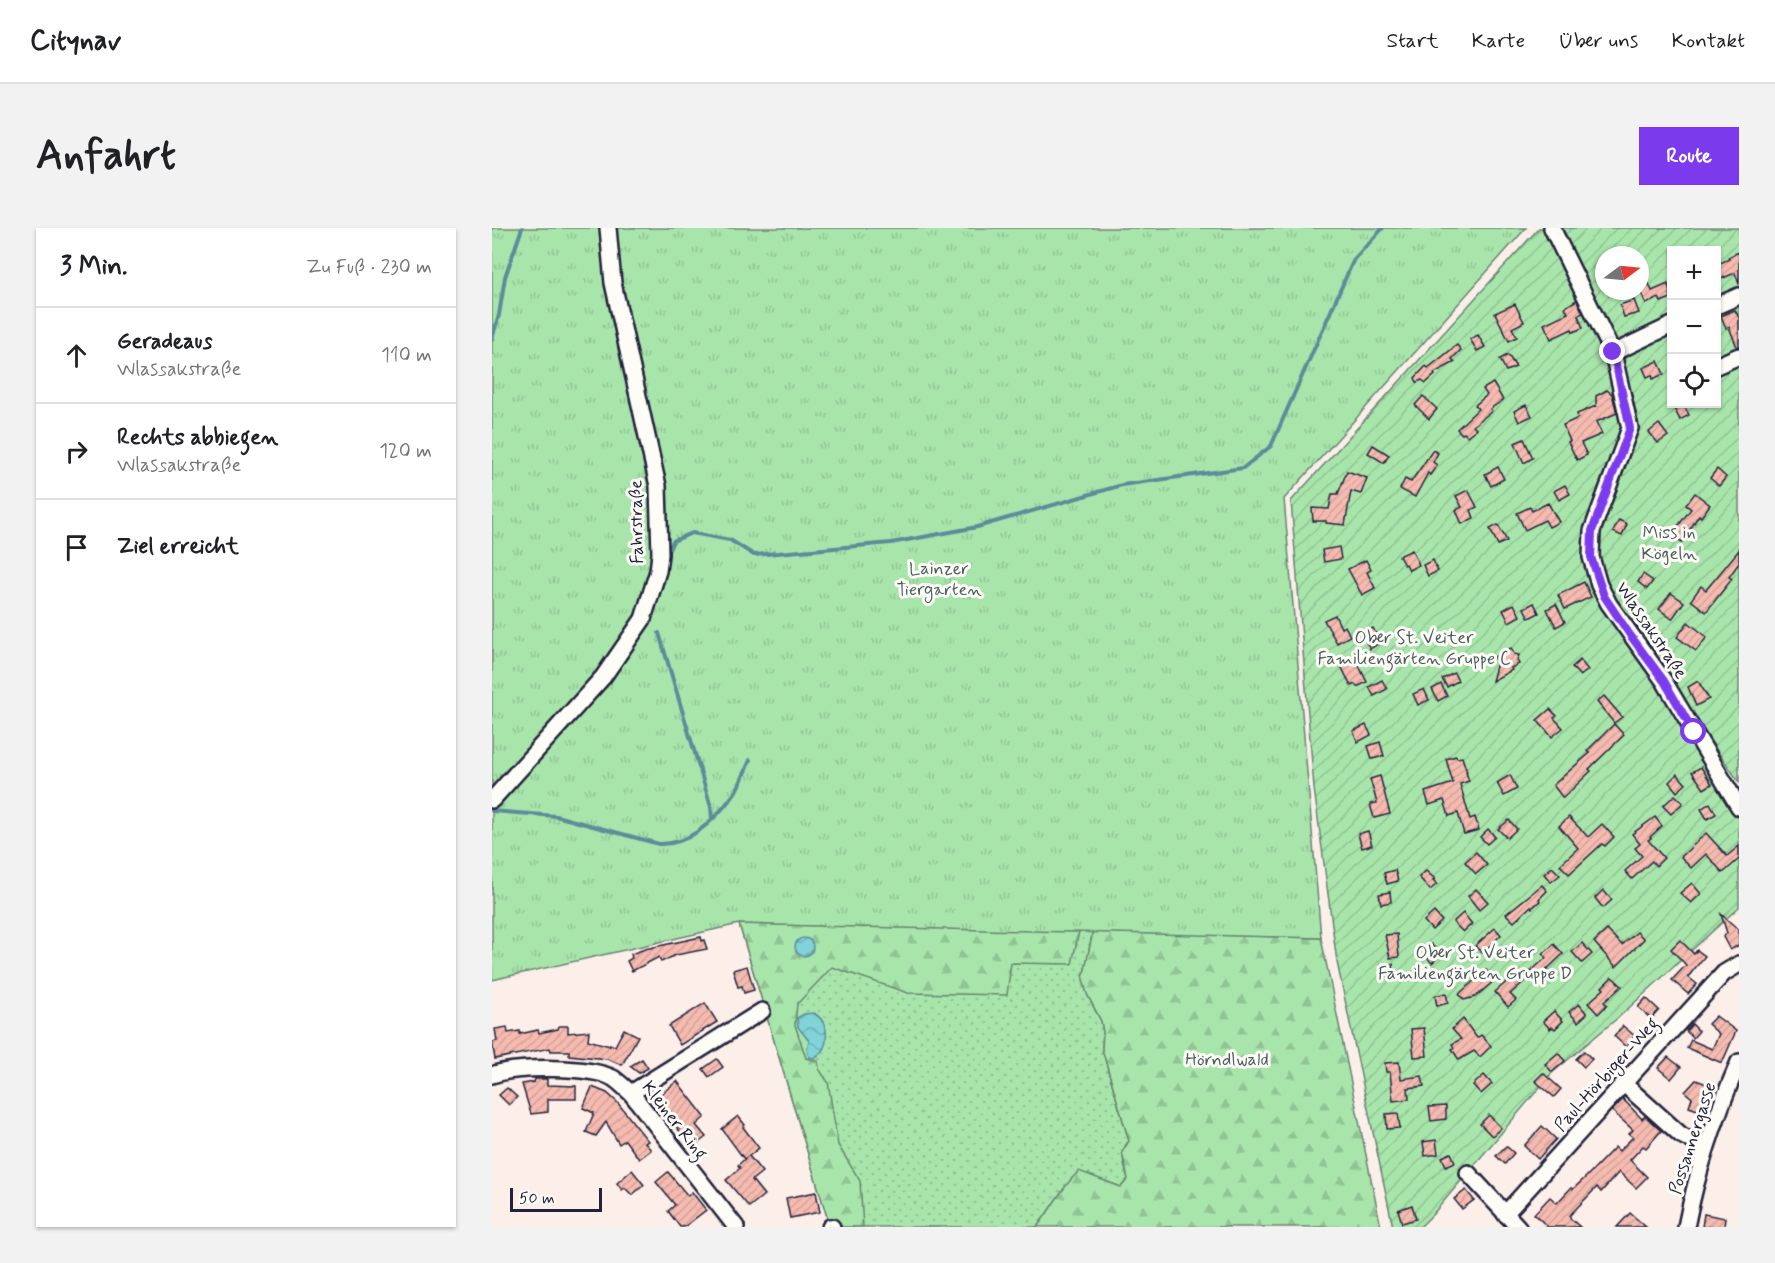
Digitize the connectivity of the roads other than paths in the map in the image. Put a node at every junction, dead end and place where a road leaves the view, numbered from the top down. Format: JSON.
{"nodes":[{"id":1,"x":608,"y":228,"type":"edge"},
{"id":2,"x":1552,"y":228,"type":"edge"},
{"id":3,"x":1739,"y":297,"type":"edge"},
{"id":4,"x":1721,"y":304,"type":"edge"},
{"id":5,"x":1667,"y":327,"type":"edge"},
{"id":6,"x":1613,"y":352,"type":"junction"},
{"id":7,"x":1739,"y":356,"type":"edge"},
{"id":8,"x":1721,"y":364,"type":"edge"},
{"id":9,"x":492,"y":800,"type":"edge"},
{"id":10,"x":1739,"y":807,"type":"edge"},
{"id":11,"x":1739,"y":964,"type":"edge"},
{"id":12,"x":762,"y":1011,"type":"dead end"},
{"id":13,"x":1739,"y":1062,"type":"edge"},
{"id":14,"x":492,"y":1075,"type":"edge"},
{"id":15,"x":1624,"y":1084,"type":"junction"},
{"id":16,"x":631,"y":1093,"type":"junction"},
{"id":17,"x":1706,"y":1148,"type":"junction"},
{"id":18,"x":1468,"y":1173,"type":"dead end"},
{"id":19,"x":1505,"y":1214,"type":"junction"},
{"id":20,"x":736,"y":1227,"type":"edge"},
{"id":21,"x":1518,"y":1227,"type":"edge"},
{"id":22,"x":1686,"y":1227,"type":"edge"}],
"edges":[{"from":1,"to":9,"type":"street","name":"Fahrstraße"},
{"from":2,"to":6,"type":"street","name":"Wlassakstraße"},
{"from":3,"to":4,"type":"street"},
{"from":5,"to":6,"type":"street"},
{"from":6,"to":10,"type":"street","name":"Wlassakstraße"},
{"from":7,"to":8,"type":"street"},
{"from":11,"to":15,"type":"street","name":"Paul-Hörbiger-Weg"},
{"from":12,"to":16,"type":"street"},
{"from":13,"to":17,"type":"street","name":"Possannergasse"},
{"from":14,"to":16,"type":"street","name":"Kleiner Ring"},
{"from":15,"to":17,"type":"street"},
{"from":15,"to":19,"type":"street","name":"Paul-Hörbiger-Weg"},
{"from":16,"to":20,"type":"street","name":"Kleiner Ring"},
{"from":17,"to":22,"type":"street","name":"Possannergasse"},
{"from":18,"to":19,"type":"street"},
{"from":19,"to":21,"type":"street"}]}
